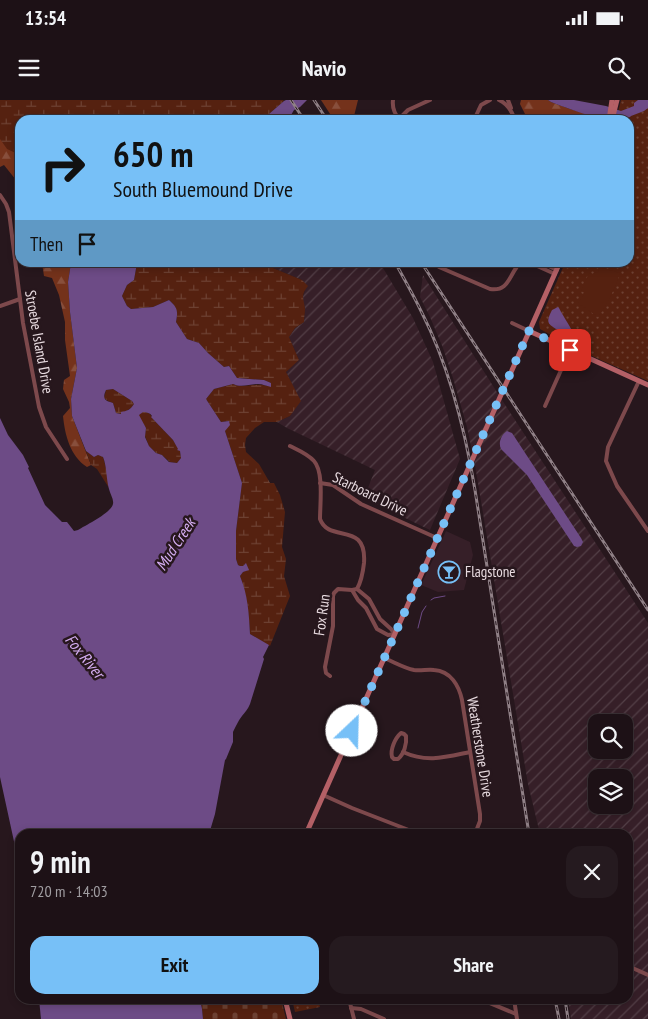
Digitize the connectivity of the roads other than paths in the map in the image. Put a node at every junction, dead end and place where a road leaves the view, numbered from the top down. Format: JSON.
{"nodes":[{"id":1,"x":393,"y":100,"type":"edge"},
{"id":2,"x":430,"y":100,"type":"edge"},
{"id":3,"x":490,"y":100,"type":"edge"},
{"id":4,"x":499,"y":100,"type":"edge"},
{"id":5,"x":508,"y":100,"type":"edge"},
{"id":6,"x":617,"y":100,"type":"edge"},
{"id":7,"x":613,"y":104,"type":"edge"},
{"id":8,"x":511,"y":110,"type":"junction"},
{"id":9,"x":396,"y":115,"type":"edge"},
{"id":10,"x":404,"y":115,"type":"edge"},
{"id":11,"x":476,"y":115,"type":"edge"},
{"id":12,"x":513,"y":115,"type":"edge"},
{"id":13,"x":0,"y":195,"type":"edge"},
{"id":14,"x":15,"y":259,"type":"edge"},
{"id":15,"x":16,"y":267,"type":"edge"},
{"id":16,"x":439,"y":267,"type":"edge"},
{"id":17,"x":517,"y":267,"type":"edge"},
{"id":18,"x":541,"y":267,"type":"edge"},
{"id":19,"x":548,"y":267,"type":"edge"},
{"id":20,"x":558,"y":267,"type":"edge"},
{"id":21,"x":556,"y":272,"type":"junction"},
{"id":22,"x":20,"y":298,"type":"junction"},
{"id":23,"x":0,"y":306,"type":"edge"},
{"id":24,"x":512,"y":323,"type":"dead end"},
{"id":25,"x":529,"y":331,"type":"junction"},
{"id":26,"x":570,"y":350,"type":"junction"},
{"id":27,"x":638,"y":381,"type":"junction"},
{"id":28,"x":648,"y":385,"type":"edge"},
{"id":29,"x":545,"y":406,"type":"dead end"},
{"id":30,"x":290,"y":446,"type":"dead end"},
{"id":31,"x":67,"y":458,"type":"dead end"},
{"id":32,"x":320,"y":483,"type":"junction"},
{"id":33,"x":648,"y":531,"type":"edge"},
{"id":34,"x":437,"y":538,"type":"junction"},
{"id":35,"x":354,"y":590,"type":"junction"},
{"id":36,"x":395,"y":634,"type":"junction"},
{"id":37,"x":384,"y":658,"type":"junction"},
{"id":38,"x":330,"y":676,"type":"dead end"},
{"id":39,"x":403,"y":752,"type":"junction"},
{"id":40,"x":470,"y":752,"type":"junction"},
{"id":41,"x":323,"y":795,"type":"junction"},
{"id":42,"x":308,"y":829,"type":"edge"},
{"id":43,"x":406,"y":829,"type":"edge"},
{"id":44,"x":477,"y":829,"type":"edge"},
{"id":45,"x":633,"y":968,"type":"edge"},
{"id":46,"x":648,"y":975,"type":"edge"},
{"id":47,"x":286,"y":1004,"type":"edge"},
{"id":48,"x":350,"y":1004,"type":"edge"},
{"id":49,"x":490,"y":1004,"type":"edge"},
{"id":50,"x":515,"y":1004,"type":"edge"},
{"id":51,"x":351,"y":1008,"type":"junction"},
{"id":52,"x":517,"y":1017,"type":"edge"},
{"id":53,"x":290,"y":1019,"type":"edge"},
{"id":54,"x":354,"y":1019,"type":"edge"},
{"id":55,"x":384,"y":1019,"type":"edge"}],
"edges":[{"from":1,"to":9,"type":"street"},
{"from":2,"to":10,"type":"street"},
{"from":3,"to":11,"type":"street"},
{"from":4,"to":8,"type":"street"},
{"from":5,"to":8,"type":"street"},
{"from":6,"to":7,"type":"main road"},
{"from":8,"to":12,"type":"street"},
{"from":13,"to":14,"type":"street","name":"Stroebe Island Drive"},
{"from":15,"to":22,"type":"street","name":"Stroebe Island Drive"},
{"from":16,"to":17,"type":"street"},
{"from":18,"to":21,"type":"street"},
{"from":19,"to":21,"type":"street"},
{"from":20,"to":21,"type":"main road"},
{"from":21,"to":25,"type":"main road"},
{"from":22,"to":23,"type":"street"},
{"from":22,"to":31,"type":"street","name":"Stroebe Island Drive"},
{"from":24,"to":25,"type":"street"},
{"from":25,"to":26,"type":"main road"},
{"from":25,"to":34,"type":"main road"},
{"from":26,"to":27,"type":"main road"},
{"from":26,"to":29,"type":"street"},
{"from":27,"to":28,"type":"main road"},
{"from":27,"to":33,"type":"street"},
{"from":30,"to":32,"type":"street"},
{"from":32,"to":34,"type":"street","name":"Starboard Drive"},
{"from":32,"to":35,"type":"street"},
{"from":34,"to":36,"type":"main road"},
{"from":35,"to":36,"type":"street"},
{"from":35,"to":36,"type":"street"},
{"from":35,"to":38,"type":"street","name":"Fox Run"},
{"from":36,"to":37,"type":"main road"},
{"from":37,"to":40,"type":"street","name":"Weatherstone Drive"},
{"from":37,"to":41,"type":"main road"},
{"from":39,"to":39,"type":"street"},
{"from":39,"to":40,"type":"street"},
{"from":40,"to":44,"type":"street","name":"Weatherstone Drive"},
{"from":41,"to":42,"type":"main road"},
{"from":41,"to":43,"type":"street"},
{"from":45,"to":46,"type":"street"},
{"from":47,"to":53,"type":"main road"},
{"from":48,"to":51,"type":"street"},
{"from":49,"to":52,"type":"street"},
{"from":50,"to":52,"type":"street"},
{"from":51,"to":54,"type":"street"},
{"from":51,"to":55,"type":"street"}]}
